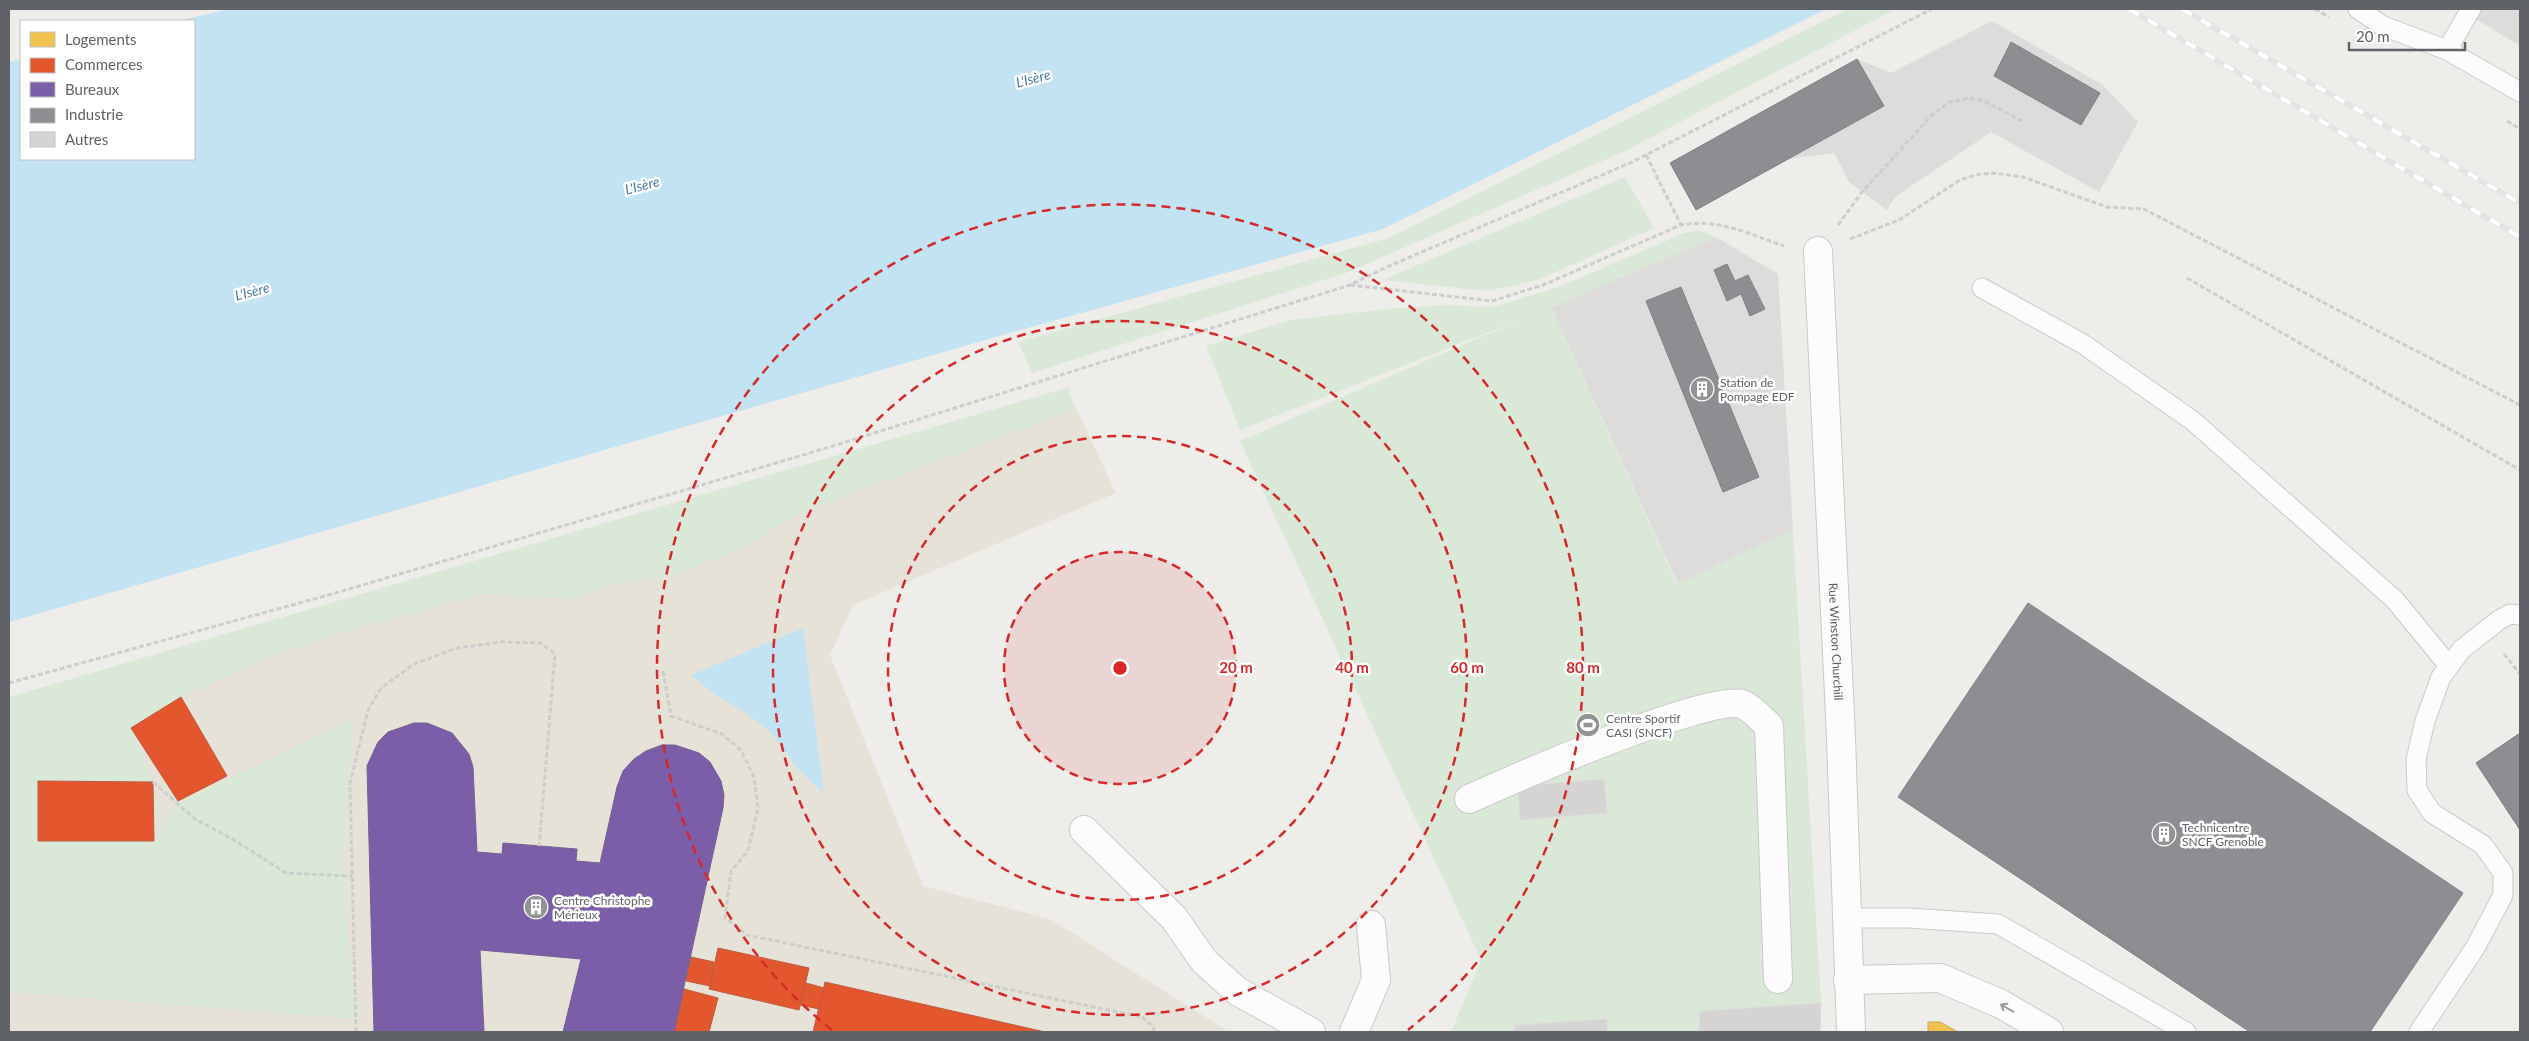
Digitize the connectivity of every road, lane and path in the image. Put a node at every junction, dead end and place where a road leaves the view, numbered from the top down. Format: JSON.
{"nodes":[{"id":1,"x":1932,"y":9,"type":"edge"},
{"id":2,"x":2358,"y":9,"type":"edge"},
{"id":3,"x":2471,"y":9,"type":"edge"},
{"id":4,"x":2447,"y":50,"type":"junction"},
{"id":5,"x":2520,"y":92,"type":"edge"},
{"id":6,"x":2024,"y":122,"type":"dead end"},
{"id":7,"x":1646,"y":154,"type":"junction"},
{"id":8,"x":1681,"y":225,"type":"junction"},
{"id":9,"x":1818,"y":251,"type":"junction"},
{"id":10,"x":2187,"y":278,"type":"dead end"},
{"id":11,"x":1350,"y":285,"type":"junction"},
{"id":12,"x":1982,"y":288,"type":"dead end"},
{"id":13,"x":2520,"y":405,"type":"edge"},
{"id":14,"x":2520,"y":470,"type":"edge"},
{"id":15,"x":2520,"y":615,"type":"edge"},
{"id":16,"x":2449,"y":666,"type":"junction"},
{"id":17,"x":663,"y":671,"type":"dead end"},
{"id":18,"x":9,"y":683,"type":"edge"},
{"id":19,"x":153,"y":782,"type":"dead end"},
{"id":20,"x":1469,"y":799,"type":"dead end"},
{"id":21,"x":1084,"y":830,"type":"dead end"},
{"id":22,"x":539,"y":846,"type":"dead end"},
{"id":23,"x":352,"y":876,"type":"junction"},
{"id":24,"x":1845,"y":918,"type":"junction"},
{"id":25,"x":1371,"y":925,"type":"dead end"},
{"id":26,"x":1778,"y":979,"type":"dead end"},
{"id":27,"x":1848,"y":980,"type":"junction"},
{"id":28,"x":356,"y":1032,"type":"edge"},
{"id":29,"x":1153,"y":1032,"type":"edge"},
{"id":30,"x":1311,"y":1032,"type":"edge"},
{"id":31,"x":1354,"y":1032,"type":"edge"},
{"id":32,"x":1851,"y":1032,"type":"edge"},
{"id":33,"x":2049,"y":1032,"type":"edge"},
{"id":34,"x":2186,"y":1032,"type":"edge"},
{"id":35,"x":2419,"y":1032,"type":"edge"}],
"edges":[{"from":1,"to":7,"type":"path"},
{"from":2,"to":4,"type":"lane"},
{"from":3,"to":4,"type":"lane"},
{"from":4,"to":5,"type":"lane"},
{"from":6,"to":9,"type":"path"},
{"from":7,"to":8,"type":"path"},
{"from":7,"to":11,"type":"path"},
{"from":8,"to":9,"type":"path"},
{"from":8,"to":11,"type":"path"},
{"from":9,"to":13,"type":"path"},
{"from":9,"to":24,"type":"street","name":"Rue Winston Churchill"},
{"from":10,"to":14,"type":"path"},
{"from":11,"to":18,"type":"path"},
{"from":12,"to":16,"type":"lane"},
{"from":15,"to":16,"type":"lane"},
{"from":16,"to":35,"type":"lane"},
{"from":17,"to":29,"type":"path"},
{"from":19,"to":23,"type":"path"},
{"from":20,"to":26,"type":"street"},
{"from":21,"to":30,"type":"street"},
{"from":22,"to":23,"type":"path"},
{"from":23,"to":28,"type":"path"},
{"from":24,"to":27,"type":"street","name":"Rue Winston Churchill"},
{"from":24,"to":34,"type":"lane"},
{"from":25,"to":31,"type":"street"},
{"from":27,"to":32,"type":"street","name":"Rue Winston Churchill"},
{"from":33,"to":27,"type":"street","one_way":true}]}
